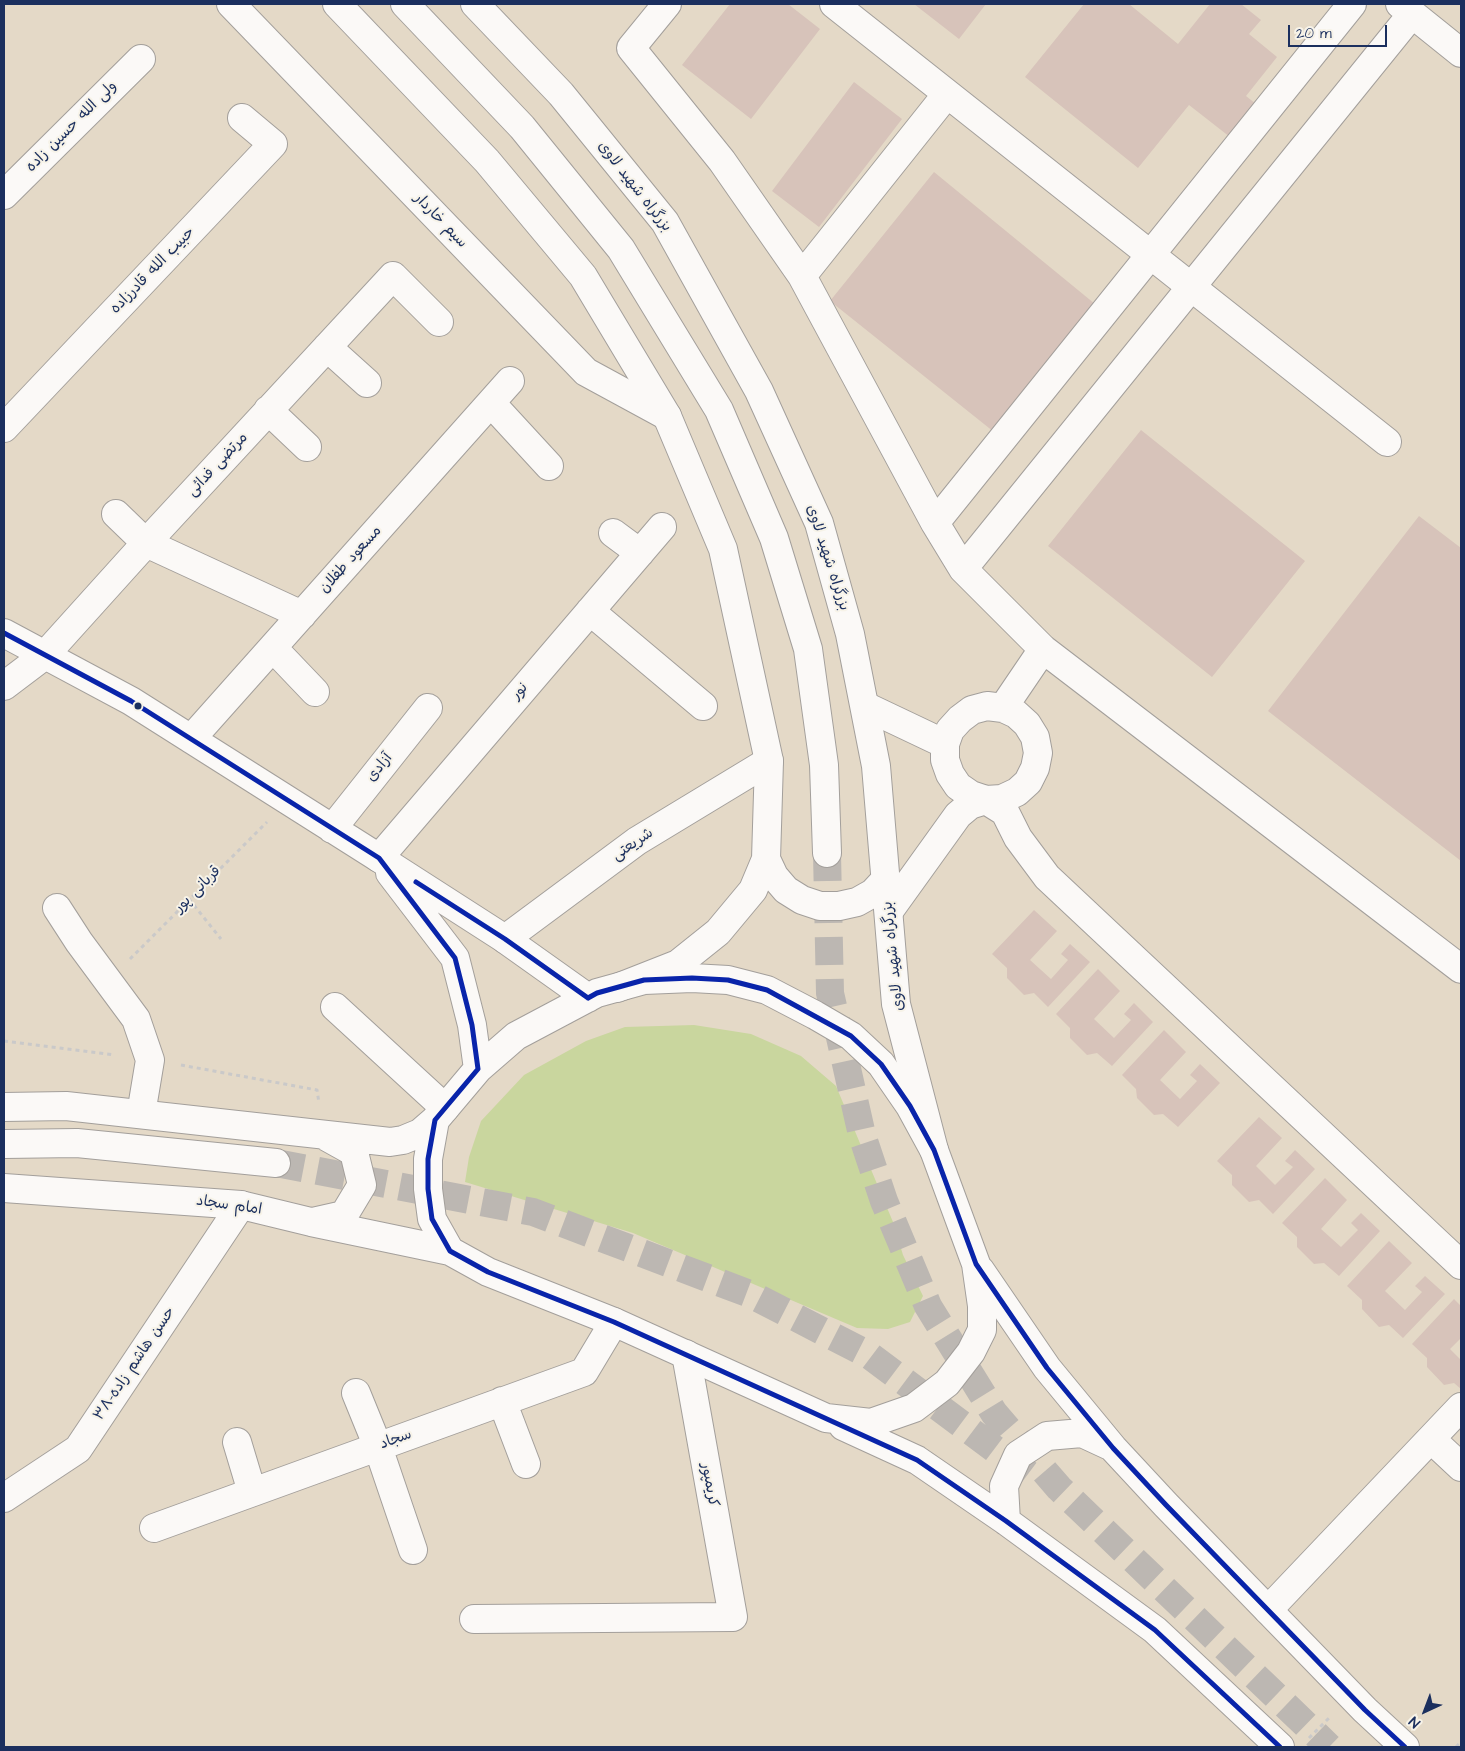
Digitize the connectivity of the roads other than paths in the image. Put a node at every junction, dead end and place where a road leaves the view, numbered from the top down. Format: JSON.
{"nodes":[{"id":1,"x":231,"y":4,"type":"edge"},
{"id":2,"x":337,"y":4,"type":"edge"},
{"id":3,"x":406,"y":4,"type":"edge"},
{"id":4,"x":475,"y":4,"type":"edge"},
{"id":5,"x":667,"y":4,"type":"edge"},
{"id":6,"x":834,"y":4,"type":"edge"},
{"id":7,"x":1352,"y":4,"type":"edge"},
{"id":8,"x":1406,"y":9,"type":"edge"},
{"id":9,"x":1461,"y":53,"type":"edge"},
{"id":10,"x":140,"y":59,"type":"dead end"},
{"id":11,"x":947,"y":94,"type":"junction"},
{"id":12,"x":242,"y":118,"type":"dead end"},
{"id":13,"x":4,"y":194,"type":"edge"},
{"id":14,"x":1150,"y":255,"type":"junction"},
{"id":15,"x":802,"y":276,"type":"junction"},
{"id":16,"x":1191,"y":286,"type":"junction"},
{"id":17,"x":439,"y":322,"type":"dead end"},
{"id":18,"x":326,"y":347,"type":"junction"},
{"id":19,"x":510,"y":381,"type":"dead end"},
{"id":20,"x":367,"y":383,"type":"dead end"},
{"id":21,"x":491,"y":403,"type":"junction"},
{"id":22,"x":268,"y":410,"type":"junction"},
{"id":23,"x":667,"y":416,"type":"junction"},
{"id":24,"x":4,"y":428,"type":"edge"},
{"id":25,"x":1386,"y":442,"type":"dead end"},
{"id":26,"x":307,"y":447,"type":"dead end"},
{"id":27,"x":549,"y":466,"type":"dead end"},
{"id":28,"x":116,"y":514,"type":"dead end"},
{"id":29,"x":936,"y":523,"type":"junction"},
{"id":30,"x":662,"y":527,"type":"dead end"},
{"id":31,"x":613,"y":533,"type":"dead end"},
{"id":32,"x":146,"y":542,"type":"junction"},
{"id":33,"x":640,"y":552,"type":"junction"},
{"id":34,"x":963,"y":569,"type":"junction"},
{"id":35,"x":590,"y":611,"type":"junction"},
{"id":36,"x":302,"y":615,"type":"junction"},
{"id":37,"x":4,"y":633,"type":"edge"},
{"id":38,"x":273,"y":648,"type":"junction"},
{"id":39,"x":1044,"y":649,"type":"junction"},
{"id":40,"x":45,"y":655,"type":"junction"},
{"id":41,"x":4,"y":686,"type":"edge"},
{"id":42,"x":315,"y":692,"type":"dead end"},
{"id":43,"x":703,"y":706,"type":"dead end"},
{"id":44,"x":865,"y":706,"type":"junction"},
{"id":45,"x":428,"y":708,"type":"dead end"},
{"id":46,"x":1002,"y":708,"type":"junction"},
{"id":47,"x":191,"y":739,"type":"junction"},
{"id":48,"x":945,"y":744,"type":"junction"},
{"id":49,"x":769,"y":761,"type":"junction"},
{"id":50,"x":986,"y":800,"type":"junction"},
{"id":51,"x":332,"y":828,"type":"junction"},
{"id":52,"x":827,"y":853,"type":"tunnel mouth"},
{"id":53,"x":379,"y":858,"type":"junction"},
{"id":54,"x":766,"y":859,"type":"junction"},
{"id":55,"x":886,"y":879,"type":"junction"},
{"id":56,"x":57,"y":908,"type":"dead end"},
{"id":57,"x":889,"y":911,"type":"junction"},
{"id":58,"x":505,"y":940,"type":"junction"},
{"id":59,"x":1461,"y":969,"type":"edge"},
{"id":60,"x":617,"y":988,"type":"junction"},
{"id":61,"x":588,"y":998,"type":"junction"},
{"id":62,"x":335,"y":1007,"type":"dead end"},
{"id":63,"x":478,"y":1069,"type":"junction"},
{"id":64,"x":4,"y":1107,"type":"edge"},
{"id":65,"x":141,"y":1114,"type":"junction"},
{"id":66,"x":440,"y":1114,"type":"junction"},
{"id":67,"x":325,"y":1135,"type":"junction"},
{"id":68,"x":4,"y":1144,"type":"edge"},
{"id":69,"x":934,"y":1150,"type":"junction"},
{"id":70,"x":276,"y":1163,"type":"tunnel mouth"},
{"id":71,"x":4,"y":1188,"type":"edge"},
{"id":72,"x":241,"y":1205,"type":"junction"},
{"id":73,"x":311,"y":1222,"type":"junction"},
{"id":74,"x":450,"y":1252,"type":"junction"},
{"id":75,"x":976,"y":1264,"type":"junction"},
{"id":76,"x":1461,"y":1265,"type":"edge"},
{"id":77,"x":614,"y":1322,"type":"junction"},
{"id":78,"x":686,"y":1354,"type":"junction"},
{"id":79,"x":356,"y":1393,"type":"dead end"},
{"id":80,"x":502,"y":1401,"type":"junction"},
{"id":81,"x":1461,"y":1407,"type":"edge"},
{"id":82,"x":826,"y":1418,"type":"junction"},
{"id":83,"x":1431,"y":1439,"type":"junction"},
{"id":84,"x":237,"y":1442,"type":"dead end"},
{"id":85,"x":378,"y":1446,"type":"junction"},
{"id":86,"x":1113,"y":1448,"type":"junction"},
{"id":87,"x":526,"y":1464,"type":"dead end"},
{"id":88,"x":1461,"y":1467,"type":"edge"},
{"id":89,"x":252,"y":1492,"type":"junction"},
{"id":90,"x":4,"y":1498,"type":"edge"},
{"id":91,"x":1006,"y":1521,"type":"junction"},
{"id":92,"x":154,"y":1528,"type":"dead end"},
{"id":93,"x":413,"y":1550,"type":"dead end"},
{"id":94,"x":1268,"y":1610,"type":"junction"},
{"id":95,"x":474,"y":1619,"type":"dead end"},
{"id":96,"x":1280,"y":1747,"type":"edge"},
{"id":97,"x":1405,"y":1747,"type":"edge"}],
"edges":[{"from":1,"to":23,"type":"main road","name":"سیم خاردار"},
{"from":2,"to":23,"type":"main road"},
{"from":3,"to":52,"type":"main road"},
{"from":4,"to":44,"type":"main road","name":"بزرگراه شهید لاوی"},
{"from":5,"to":15,"type":"main road"},
{"from":6,"to":11,"type":"main road"},
{"from":7,"to":14,"type":"main road"},
{"from":8,"to":9,"type":"main road"},
{"from":8,"to":16,"type":"main road"},
{"from":10,"to":13,"type":"main road","name":"ولی الله حسین زاده"},
{"from":11,"to":14,"type":"main road"},
{"from":11,"to":15,"type":"main road"},
{"from":12,"to":24,"type":"main road","name":"حبیب الله قادرزاده"},
{"from":14,"to":16,"type":"main road"},
{"from":14,"to":29,"type":"main road"},
{"from":15,"to":29,"type":"main road"},
{"from":16,"to":25,"type":"main road"},
{"from":16,"to":34,"type":"main road"},
{"from":17,"to":18,"type":"main road","name":"مرتضی فدائی"},
{"from":18,"to":20,"type":"main road"},
{"from":18,"to":22,"type":"main road","name":"مرتضی فدائی"},
{"from":19,"to":21,"type":"main road","name":"مسعود طفلان"},
{"from":21,"to":27,"type":"main road"},
{"from":21,"to":36,"type":"main road","name":"مسعود طفلان"},
{"from":22,"to":26,"type":"main road"},
{"from":22,"to":32,"type":"main road","name":"مرتضی فدائی"},
{"from":23,"to":49,"type":"main road"},
{"from":28,"to":32,"type":"main road"},
{"from":29,"to":34,"type":"main road"},
{"from":30,"to":33,"type":"main road","name":"نور"},
{"from":31,"to":33,"type":"main road"},
{"from":32,"to":36,"type":"main road"},
{"from":32,"to":40,"type":"main road","name":"مرتضی فدائی"},
{"from":33,"to":35,"type":"main road","name":"نور"},
{"from":34,"to":39,"type":"main road"},
{"from":35,"to":43,"type":"main road"},
{"from":35,"to":53,"type":"main road","name":"نور"},
{"from":36,"to":38,"type":"main road","name":"مسعود طفلان"},
{"from":37,"to":40,"type":"main road"},
{"from":38,"to":42,"type":"main road"},
{"from":38,"to":47,"type":"main road","name":"مسعود طفلان"},
{"from":39,"to":46,"type":"main road"},
{"from":39,"to":59,"type":"main road"},
{"from":40,"to":41,"type":"main road","name":"مرتضی فدائی"},
{"from":40,"to":47,"type":"main road"},
{"from":44,"to":48,"type":"main road"},
{"from":44,"to":55,"type":"main road","name":"بزرگراه شهید لاوی"},
{"from":45,"to":51,"type":"main road","name":"آزادی"},
{"from":46,"to":48,"type":"main road"},
{"from":46,"to":50,"type":"main road"},
{"from":47,"to":51,"type":"main road"},
{"from":48,"to":50,"type":"main road"},
{"from":49,"to":54,"type":"main road"},
{"from":49,"to":58,"type":"main road","name":"شریعتی"},
{"from":50,"to":57,"type":"main road"},
{"from":50,"to":76,"type":"main road"},
{"from":51,"to":53,"type":"main road"},
{"from":53,"to":58,"type":"main road"},
{"from":53,"to":63,"type":"main road"},
{"from":54,"to":55,"type":"main road"},
{"from":54,"to":60,"type":"main road"},
{"from":55,"to":57,"type":"main road","name":"بزرگراه شهید لاوی"},
{"from":56,"to":65,"type":"main road"},
{"from":57,"to":69,"type":"main road","name":"بزرگراه شهید لاوی"},
{"from":58,"to":61,"type":"main road"},
{"from":60,"to":61,"type":"main road"},
{"from":60,"to":69,"type":"main road"},
{"from":61,"to":63,"type":"main road"},
{"from":62,"to":66,"type":"main road"},
{"from":63,"to":66,"type":"main road"},
{"from":64,"to":65,"type":"main road"},
{"from":65,"to":67,"type":"main road"},
{"from":66,"to":67,"type":"main road"},
{"from":66,"to":74,"type":"main road"},
{"from":67,"to":73,"type":"main road"},
{"from":68,"to":70,"type":"main road"},
{"from":69,"to":75,"type":"main road"},
{"from":71,"to":72,"type":"main road","name":"امام سجاد"},
{"from":72,"to":73,"type":"main road","name":"امام سجاد"},
{"from":72,"to":90,"type":"main road","name":"۳۸-حسن هاشم زاده"},
{"from":73,"to":74,"type":"main road","name":"امام سجاد"},
{"from":74,"to":77,"type":"main road","name":"امام سجاد"},
{"from":75,"to":82,"type":"main road"},
{"from":75,"to":86,"type":"main road"},
{"from":77,"to":78,"type":"main road","name":"امام سجاد"},
{"from":77,"to":80,"type":"main road","name":"سجاد"},
{"from":78,"to":82,"type":"main road","name":"امام سجاد"},
{"from":78,"to":95,"type":"main road","name":"کریمپور"},
{"from":79,"to":85,"type":"main road"},
{"from":80,"to":85,"type":"main road","name":"سجاد"},
{"from":80,"to":87,"type":"main road"},
{"from":81,"to":83,"type":"main road"},
{"from":82,"to":91,"type":"main road"},
{"from":83,"to":88,"type":"main road"},
{"from":83,"to":94,"type":"main road"},
{"from":84,"to":89,"type":"main road"},
{"from":85,"to":89,"type":"main road","name":"سجاد"},
{"from":85,"to":93,"type":"main road"},
{"from":86,"to":91,"type":"main road"},
{"from":86,"to":94,"type":"main road"},
{"from":89,"to":92,"type":"main road","name":"سجاد"},
{"from":91,"to":96,"type":"main road"},
{"from":94,"to":97,"type":"main road"}]}
